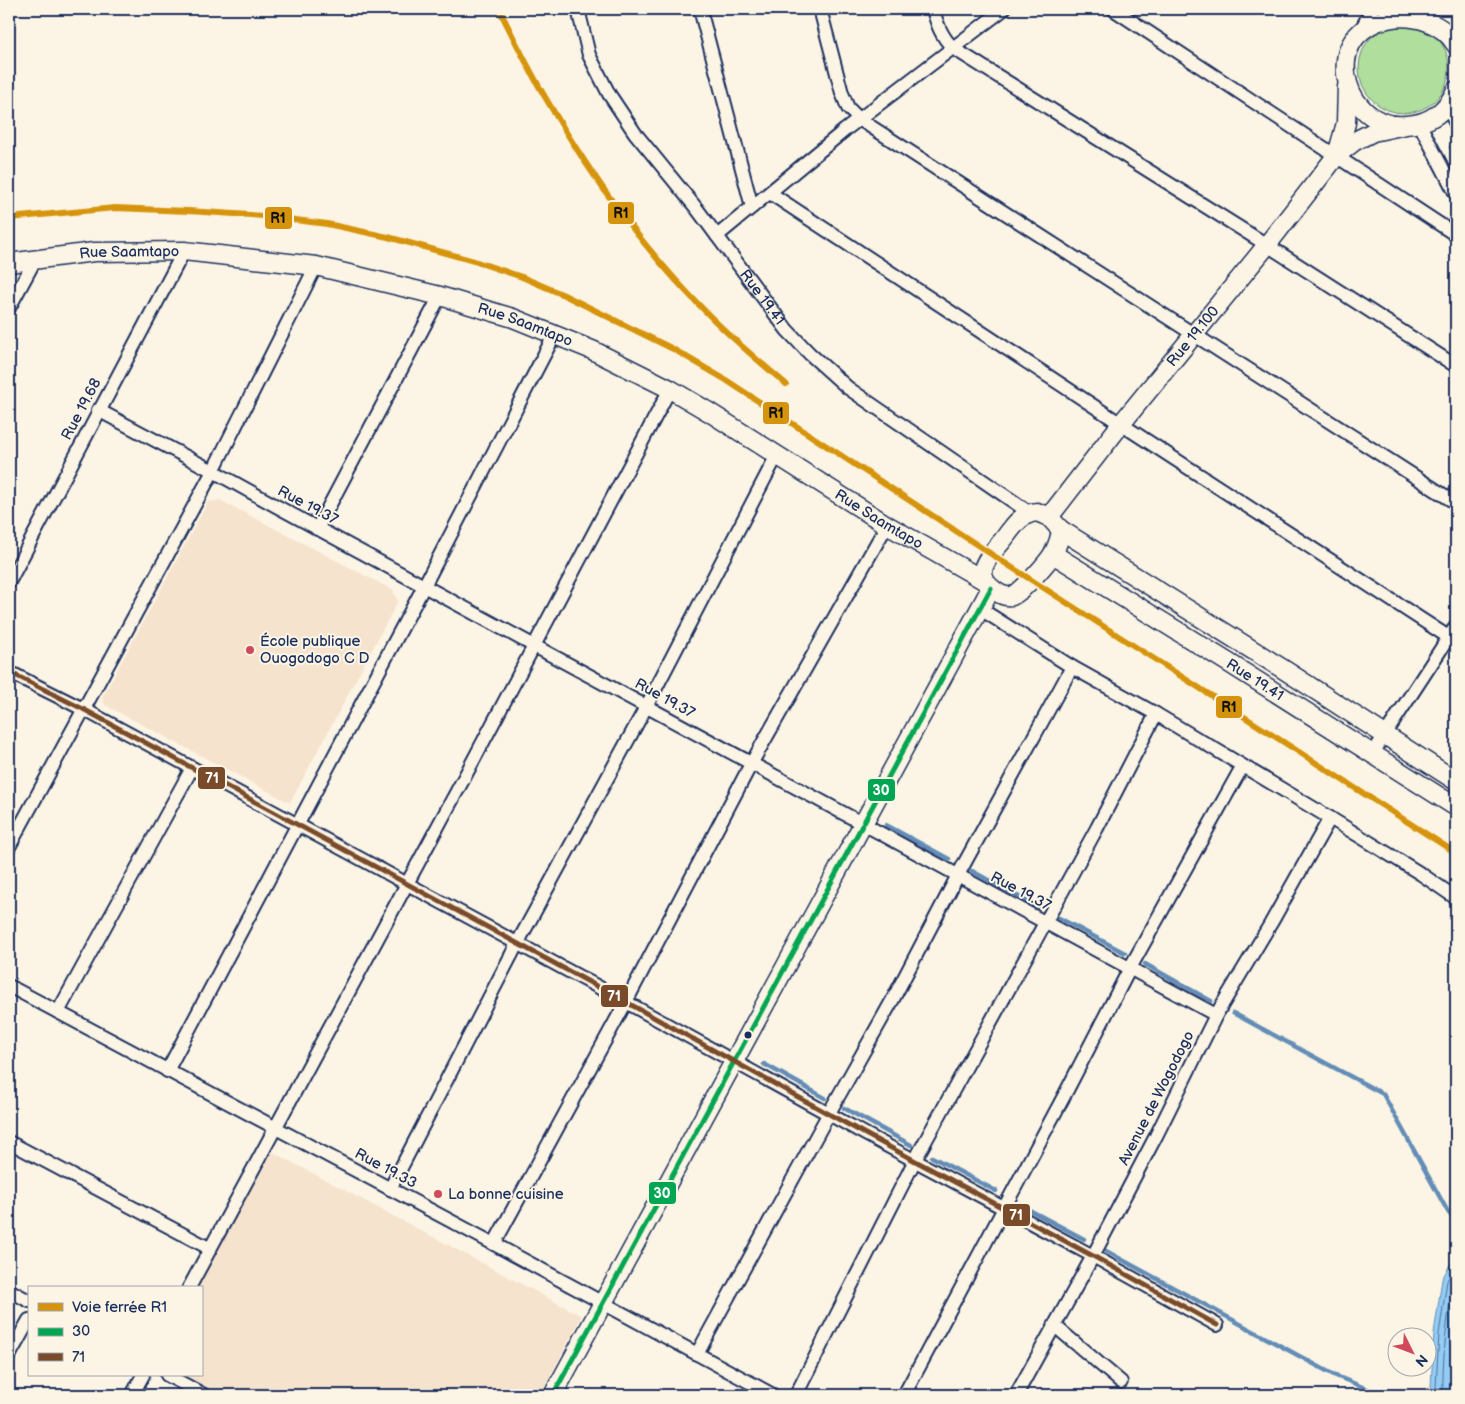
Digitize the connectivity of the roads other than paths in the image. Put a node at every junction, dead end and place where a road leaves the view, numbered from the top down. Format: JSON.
{"nodes":[{"id":1,"x":578,"y":9,"type":"edge"},
{"id":2,"x":700,"y":9,"type":"edge"},
{"id":3,"x":820,"y":9,"type":"edge"},
{"id":4,"x":933,"y":9,"type":"edge"},
{"id":5,"x":1004,"y":9,"type":"edge"},
{"id":6,"x":1113,"y":9,"type":"edge"},
{"id":7,"x":1372,"y":9,"type":"edge"},
{"id":8,"x":1428,"y":15,"type":"edge"},
{"id":9,"x":1362,"y":28,"type":"junction"},
{"id":10,"x":1456,"y":29,"type":"edge"},
{"id":11,"x":1456,"y":45,"type":"edge"},
{"id":12,"x":953,"y":48,"type":"junction"},
{"id":13,"x":1347,"y":80,"type":"junction"},
{"id":14,"x":1453,"y":99,"type":"edge"},
{"id":15,"x":859,"y":119,"type":"junction"},
{"id":16,"x":1419,"y":123,"type":"junction"},
{"id":17,"x":1456,"y":124,"type":"edge"},
{"id":18,"x":1401,"y":126,"type":"junction"},
{"id":19,"x":1337,"y":155,"type":"junction"},
{"id":20,"x":770,"y":193,"type":"junction"},
{"id":21,"x":1456,"y":194,"type":"edge"},
{"id":22,"x":752,"y":207,"type":"junction"},
{"id":23,"x":1456,"y":235,"type":"edge"},
{"id":24,"x":717,"y":236,"type":"junction"},
{"id":25,"x":1267,"y":245,"type":"junction"},
{"id":26,"x":184,"y":251,"type":"junction"},
{"id":27,"x":35,"y":260,"type":"junction"},
{"id":28,"x":9,"y":263,"type":"edge"},
{"id":29,"x":316,"y":266,"type":"junction"},
{"id":30,"x":440,"y":296,"type":"junction"},
{"id":31,"x":9,"y":308,"type":"edge"},
{"id":32,"x":555,"y":334,"type":"junction"},
{"id":33,"x":1193,"y":335,"type":"junction"},
{"id":34,"x":1456,"y":366,"type":"edge"},
{"id":35,"x":670,"y":389,"type":"junction"},
{"id":36,"x":98,"y":410,"type":"junction"},
{"id":37,"x":1121,"y":424,"type":"junction"},
{"id":38,"x":777,"y":455,"type":"junction"},
{"id":39,"x":213,"y":471,"type":"junction"},
{"id":40,"x":1456,"y":503,"type":"edge"},
{"id":41,"x":1030,"y":513,"type":"junction"},
{"id":42,"x":1055,"y":523,"type":"junction"},
{"id":43,"x":887,"y":525,"type":"junction"},
{"id":44,"x":317,"y":529,"type":"junction"},
{"id":45,"x":1053,"y":554,"type":"junction"},
{"id":46,"x":9,"y":582,"type":"edge"},
{"id":47,"x":988,"y":584,"type":"junction"},
{"id":48,"x":424,"y":586,"type":"junction"},
{"id":49,"x":979,"y":608,"type":"junction"},
{"id":50,"x":1456,"y":626,"type":"edge"},
{"id":51,"x":1453,"y":640,"type":"edge"},
{"id":52,"x":534,"y":646,"type":"junction"},
{"id":53,"x":1072,"y":667,"type":"junction"},
{"id":54,"x":9,"y":672,"type":"edge"},
{"id":55,"x":646,"y":706,"type":"junction"},
{"id":56,"x":83,"y":709,"type":"junction"},
{"id":57,"x":1156,"y":714,"type":"junction"},
{"id":58,"x":1385,"y":734,"type":"junction"},
{"id":59,"x":1373,"y":753,"type":"junction"},
{"id":60,"x":751,"y":764,"type":"junction"},
{"id":61,"x":1242,"y":767,"type":"junction"},
{"id":62,"x":192,"y":768,"type":"junction"},
{"id":63,"x":1456,"y":781,"type":"edge"},
{"id":64,"x":1456,"y":807,"type":"edge"},
{"id":65,"x":1330,"y":818,"type":"junction"},
{"id":66,"x":863,"y":824,"type":"junction"},
{"id":67,"x":297,"y":825,"type":"junction"},
{"id":68,"x":9,"y":847,"type":"edge"},
{"id":69,"x":958,"y":876,"type":"junction"},
{"id":70,"x":406,"y":884,"type":"junction"},
{"id":71,"x":1456,"y":898,"type":"edge"},
{"id":72,"x":1044,"y":922,"type":"junction"},
{"id":73,"x":517,"y":944,"type":"junction"},
{"id":74,"x":1130,"y":968,"type":"junction"},
{"id":75,"x":9,"y":986,"type":"edge"},
{"id":76,"x":626,"y":1002,"type":"junction"},
{"id":77,"x":58,"y":1012,"type":"junction"},
{"id":78,"x":1216,"y":1015,"type":"junction"},
{"id":79,"x":734,"y":1062,"type":"junction"},
{"id":80,"x":167,"y":1071,"type":"junction"},
{"id":81,"x":828,"y":1113,"type":"junction"},
{"id":82,"x":275,"y":1128,"type":"junction"},
{"id":83,"x":9,"y":1142,"type":"edge"},
{"id":84,"x":915,"y":1160,"type":"junction"},
{"id":85,"x":390,"y":1189,"type":"junction"},
{"id":86,"x":1004,"y":1209,"type":"junction"},
{"id":87,"x":494,"y":1244,"type":"junction"},
{"id":88,"x":209,"y":1248,"type":"junction"},
{"id":89,"x":1093,"y":1256,"type":"junction"},
{"id":90,"x":190,"y":1286,"type":"edge"},
{"id":91,"x":9,"y":1290,"type":"edge"},
{"id":92,"x":28,"y":1300,"type":"edge"},
{"id":93,"x":602,"y":1303,"type":"junction"},
{"id":94,"x":28,"y":1322,"type":"edge"},
{"id":95,"x":1055,"y":1326,"type":"junction"},
{"id":96,"x":1217,"y":1326,"type":"dead end"},
{"id":97,"x":697,"y":1354,"type":"junction"},
{"id":98,"x":9,"y":1356,"type":"edge"},
{"id":99,"x":142,"y":1376,"type":"edge"},
{"id":100,"x":169,"y":1376,"type":"edge"},
{"id":101,"x":1120,"y":1382,"type":"dead end"},
{"id":102,"x":132,"y":1395,"type":"edge"},
{"id":103,"x":204,"y":1395,"type":"edge"},
{"id":104,"x":553,"y":1395,"type":"edge"},
{"id":105,"x":773,"y":1395,"type":"edge"},
{"id":106,"x":796,"y":1395,"type":"edge"},
{"id":107,"x":904,"y":1395,"type":"edge"},
{"id":108,"x":1016,"y":1395,"type":"edge"}],
"edges":[{"from":1,"to":24,"type":"street","name":"Rue 19.41"},
{"from":2,"to":22,"type":"street"},
{"from":3,"to":15,"type":"street"},
{"from":4,"to":12,"type":"street"},
{"from":5,"to":12,"type":"street"},
{"from":6,"to":19,"type":"street"},
{"from":7,"to":9,"type":"street"},
{"from":8,"to":9,"type":"main road"},
{"from":8,"to":10,"type":"main road"},
{"from":8,"to":11,"type":"main road"},
{"from":9,"to":13,"type":"main road","name":"Rue 19.100"},
{"from":12,"to":15,"type":"street"},
{"from":12,"to":25,"type":"street"},
{"from":13,"to":18,"type":"main road"},
{"from":13,"to":19,"type":"main road","name":"Rue 19.100"},
{"from":14,"to":16,"type":"main road","name":"Rue 19.100"},
{"from":14,"to":17,"type":"street"},
{"from":15,"to":20,"type":"street"},
{"from":15,"to":33,"type":"street"},
{"from":16,"to":18,"type":"main road","name":"Rue 19.100"},
{"from":16,"to":21,"type":"street"},
{"from":18,"to":19,"type":"main road","name":"Rue 19.100"},
{"from":19,"to":23,"type":"street"},
{"from":19,"to":25,"type":"main road","name":"Rue 19.100"},
{"from":20,"to":22,"type":"street"},
{"from":20,"to":37,"type":"street"},
{"from":22,"to":24,"type":"street"},
{"from":24,"to":41,"type":"street","name":"Rue 19.41"},
{"from":25,"to":33,"type":"main road","name":"Rue 19.100"},
{"from":25,"to":34,"type":"street"},
{"from":26,"to":27,"type":"main road","name":"Rue Saamtapo"},
{"from":26,"to":29,"type":"main road","name":"Rue Saamtapo"},
{"from":26,"to":36,"type":"street","name":"Rue 19.68"},
{"from":27,"to":28,"type":"main road","name":"Rue Saamtapo"},
{"from":27,"to":31,"type":"street"},
{"from":29,"to":30,"type":"main road","name":"Rue Saamtapo"},
{"from":29,"to":39,"type":"street"},
{"from":30,"to":32,"type":"main road","name":"Rue Saamtapo"},
{"from":30,"to":44,"type":"street"},
{"from":32,"to":35,"type":"main road","name":"Rue Saamtapo"},
{"from":32,"to":48,"type":"street"},
{"from":33,"to":37,"type":"main road","name":"Rue 19.100"},
{"from":33,"to":40,"type":"street"},
{"from":35,"to":38,"type":"main road","name":"Rue Saamtapo"},
{"from":35,"to":52,"type":"street"},
{"from":36,"to":39,"type":"street","name":"Rue 19.37"},
{"from":36,"to":46,"type":"street","name":"Rue 19.68"},
{"from":37,"to":42,"type":"main road","name":"Rue 19.100"},
{"from":37,"to":51,"type":"street"},
{"from":38,"to":43,"type":"main road","name":"Rue Saamtapo"},
{"from":38,"to":55,"type":"street"},
{"from":39,"to":44,"type":"street","name":"Rue 19.37"},
{"from":39,"to":56,"type":"street"},
{"from":41,"to":42,"type":"main road"},
{"from":41,"to":47,"type":"main road"},
{"from":42,"to":45,"type":"main road","name":"Rue 19.100"},
{"from":42,"to":58,"type":"main road","name":"Rue 19.41"},
{"from":43,"to":47,"type":"main road","name":"Rue Saamtapo"},
{"from":43,"to":60,"type":"street"},
{"from":44,"to":48,"type":"street","name":"Rue 19.37"},
{"from":45,"to":47,"type":"main road","name":"Rue Saamtapo"},
{"from":45,"to":59,"type":"main road","name":"Rue 19.41"},
{"from":47,"to":49,"type":"main road"},
{"from":48,"to":52,"type":"street","name":"Rue 19.37"},
{"from":48,"to":67,"type":"street"},
{"from":49,"to":53,"type":"street"},
{"from":49,"to":66,"type":"main road"},
{"from":50,"to":51,"type":"street"},
{"from":51,"to":58,"type":"street"},
{"from":52,"to":55,"type":"street","name":"Rue 19.37"},
{"from":52,"to":70,"type":"street"},
{"from":53,"to":57,"type":"street"},
{"from":53,"to":69,"type":"street"},
{"from":54,"to":56,"type":"street"},
{"from":55,"to":60,"type":"street","name":"Rue 19.37"},
{"from":55,"to":73,"type":"street"},
{"from":56,"to":62,"type":"street"},
{"from":56,"to":68,"type":"street"},
{"from":57,"to":61,"type":"street"},
{"from":57,"to":72,"type":"street"},
{"from":58,"to":59,"type":"street"},
{"from":58,"to":63,"type":"main road","name":"Rue 19.41"},
{"from":59,"to":64,"type":"main road","name":"Rue 19.41"},
{"from":60,"to":66,"type":"street","name":"Rue 19.37"},
{"from":60,"to":76,"type":"street"},
{"from":61,"to":65,"type":"street"},
{"from":61,"to":74,"type":"street"},
{"from":62,"to":67,"type":"street"},
{"from":62,"to":77,"type":"street"},
{"from":65,"to":71,"type":"street"},
{"from":65,"to":78,"type":"street","name":"Avenue de Wogodogo"},
{"from":66,"to":69,"type":"street","name":"Rue 19.37"},
{"from":66,"to":79,"type":"main road"},
{"from":67,"to":70,"type":"street"},
{"from":67,"to":80,"type":"street"},
{"from":69,"to":72,"type":"street","name":"Rue 19.37"},
{"from":69,"to":81,"type":"street"},
{"from":70,"to":73,"type":"street"},
{"from":70,"to":82,"type":"street"},
{"from":72,"to":74,"type":"street","name":"Rue 19.37"},
{"from":72,"to":84,"type":"street"},
{"from":73,"to":76,"type":"street"},
{"from":73,"to":85,"type":"street"},
{"from":74,"to":78,"type":"street","name":"Rue 19.37"},
{"from":74,"to":86,"type":"street"},
{"from":75,"to":77,"type":"street","name":"Rue 19.33"},
{"from":76,"to":79,"type":"street"},
{"from":76,"to":87,"type":"street"},
{"from":77,"to":80,"type":"street","name":"Rue 19.33"},
{"from":78,"to":89,"type":"street","name":"Avenue de Wogodogo"},
{"from":79,"to":81,"type":"street"},
{"from":79,"to":93,"type":"main road"},
{"from":80,"to":82,"type":"street","name":"Rue 19.33"},
{"from":81,"to":84,"type":"street"},
{"from":81,"to":97,"type":"street"},
{"from":82,"to":85,"type":"street","name":"Rue 19.33"},
{"from":82,"to":88,"type":"street"},
{"from":83,"to":88,"type":"street"},
{"from":84,"to":86,"type":"street"},
{"from":84,"to":106,"type":"street"},
{"from":85,"to":87,"type":"street","name":"Rue 19.33"},
{"from":86,"to":89,"type":"street"},
{"from":86,"to":107,"type":"street"},
{"from":87,"to":93,"type":"street","name":"Rue 19.33"},
{"from":88,"to":90,"type":"street"},
{"from":89,"to":95,"type":"street","name":"Avenue de Wogodogo"},
{"from":89,"to":96,"type":"street"},
{"from":91,"to":92,"type":"street"},
{"from":93,"to":97,"type":"street","name":"Rue 19.33"},
{"from":93,"to":104,"type":"main road"},
{"from":94,"to":98,"type":"street"},
{"from":95,"to":101,"type":"street"},
{"from":95,"to":108,"type":"street","name":"Avenue de Wogodogo"},
{"from":97,"to":105,"type":"street","name":"Rue 19.33"},
{"from":99,"to":102,"type":"street"},
{"from":100,"to":103,"type":"street"}]}
